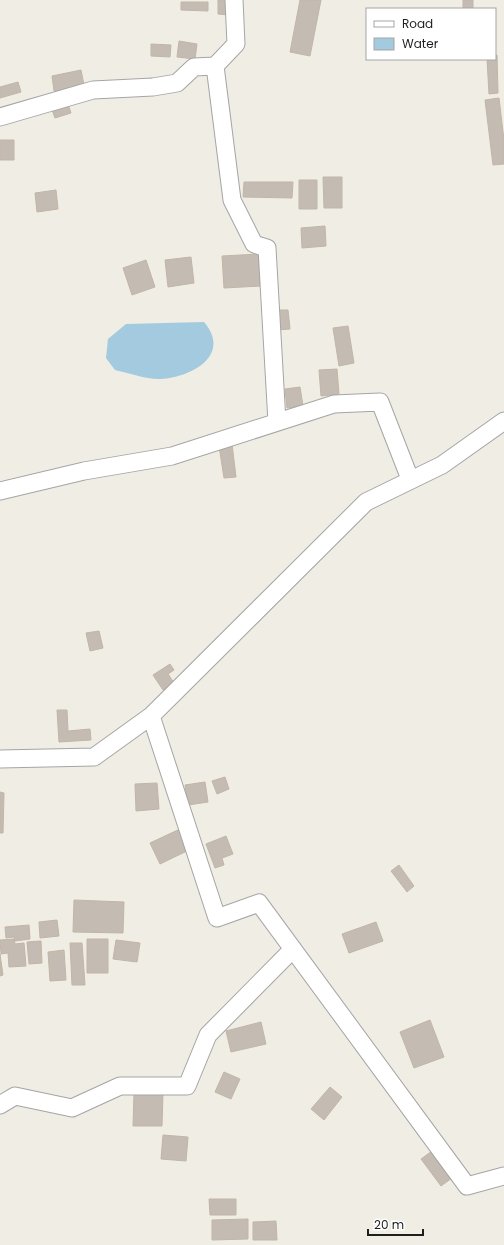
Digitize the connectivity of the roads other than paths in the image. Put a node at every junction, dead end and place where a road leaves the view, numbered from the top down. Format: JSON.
{"nodes":[{"id":1,"x":234,"y":0,"type":"edge"},
{"id":2,"x":215,"y":66,"type":"junction"},
{"id":3,"x":0,"y":117,"type":"edge"},
{"id":4,"x":504,"y":420,"type":"edge"},
{"id":5,"x":277,"y":422,"type":"junction"},
{"id":6,"x":410,"y":479,"type":"junction"},
{"id":7,"x":0,"y":491,"type":"edge"},
{"id":8,"x":151,"y":716,"type":"junction"},
{"id":9,"x":0,"y":759,"type":"edge"},
{"id":10,"x":293,"y":949,"type":"junction"},
{"id":11,"x":0,"y":1105,"type":"edge"},
{"id":12,"x":504,"y":1176,"type":"edge"}],
"edges":[{"from":1,"to":2,"type":"street"},
{"from":2,"to":3,"type":"street"},
{"from":2,"to":5,"type":"street"},
{"from":4,"to":6,"type":"street"},
{"from":5,"to":6,"type":"street"},
{"from":5,"to":7,"type":"street"},
{"from":6,"to":8,"type":"street"},
{"from":8,"to":9,"type":"street"},
{"from":8,"to":10,"type":"street"},
{"from":10,"to":11,"type":"street"},
{"from":10,"to":12,"type":"street"}]}
